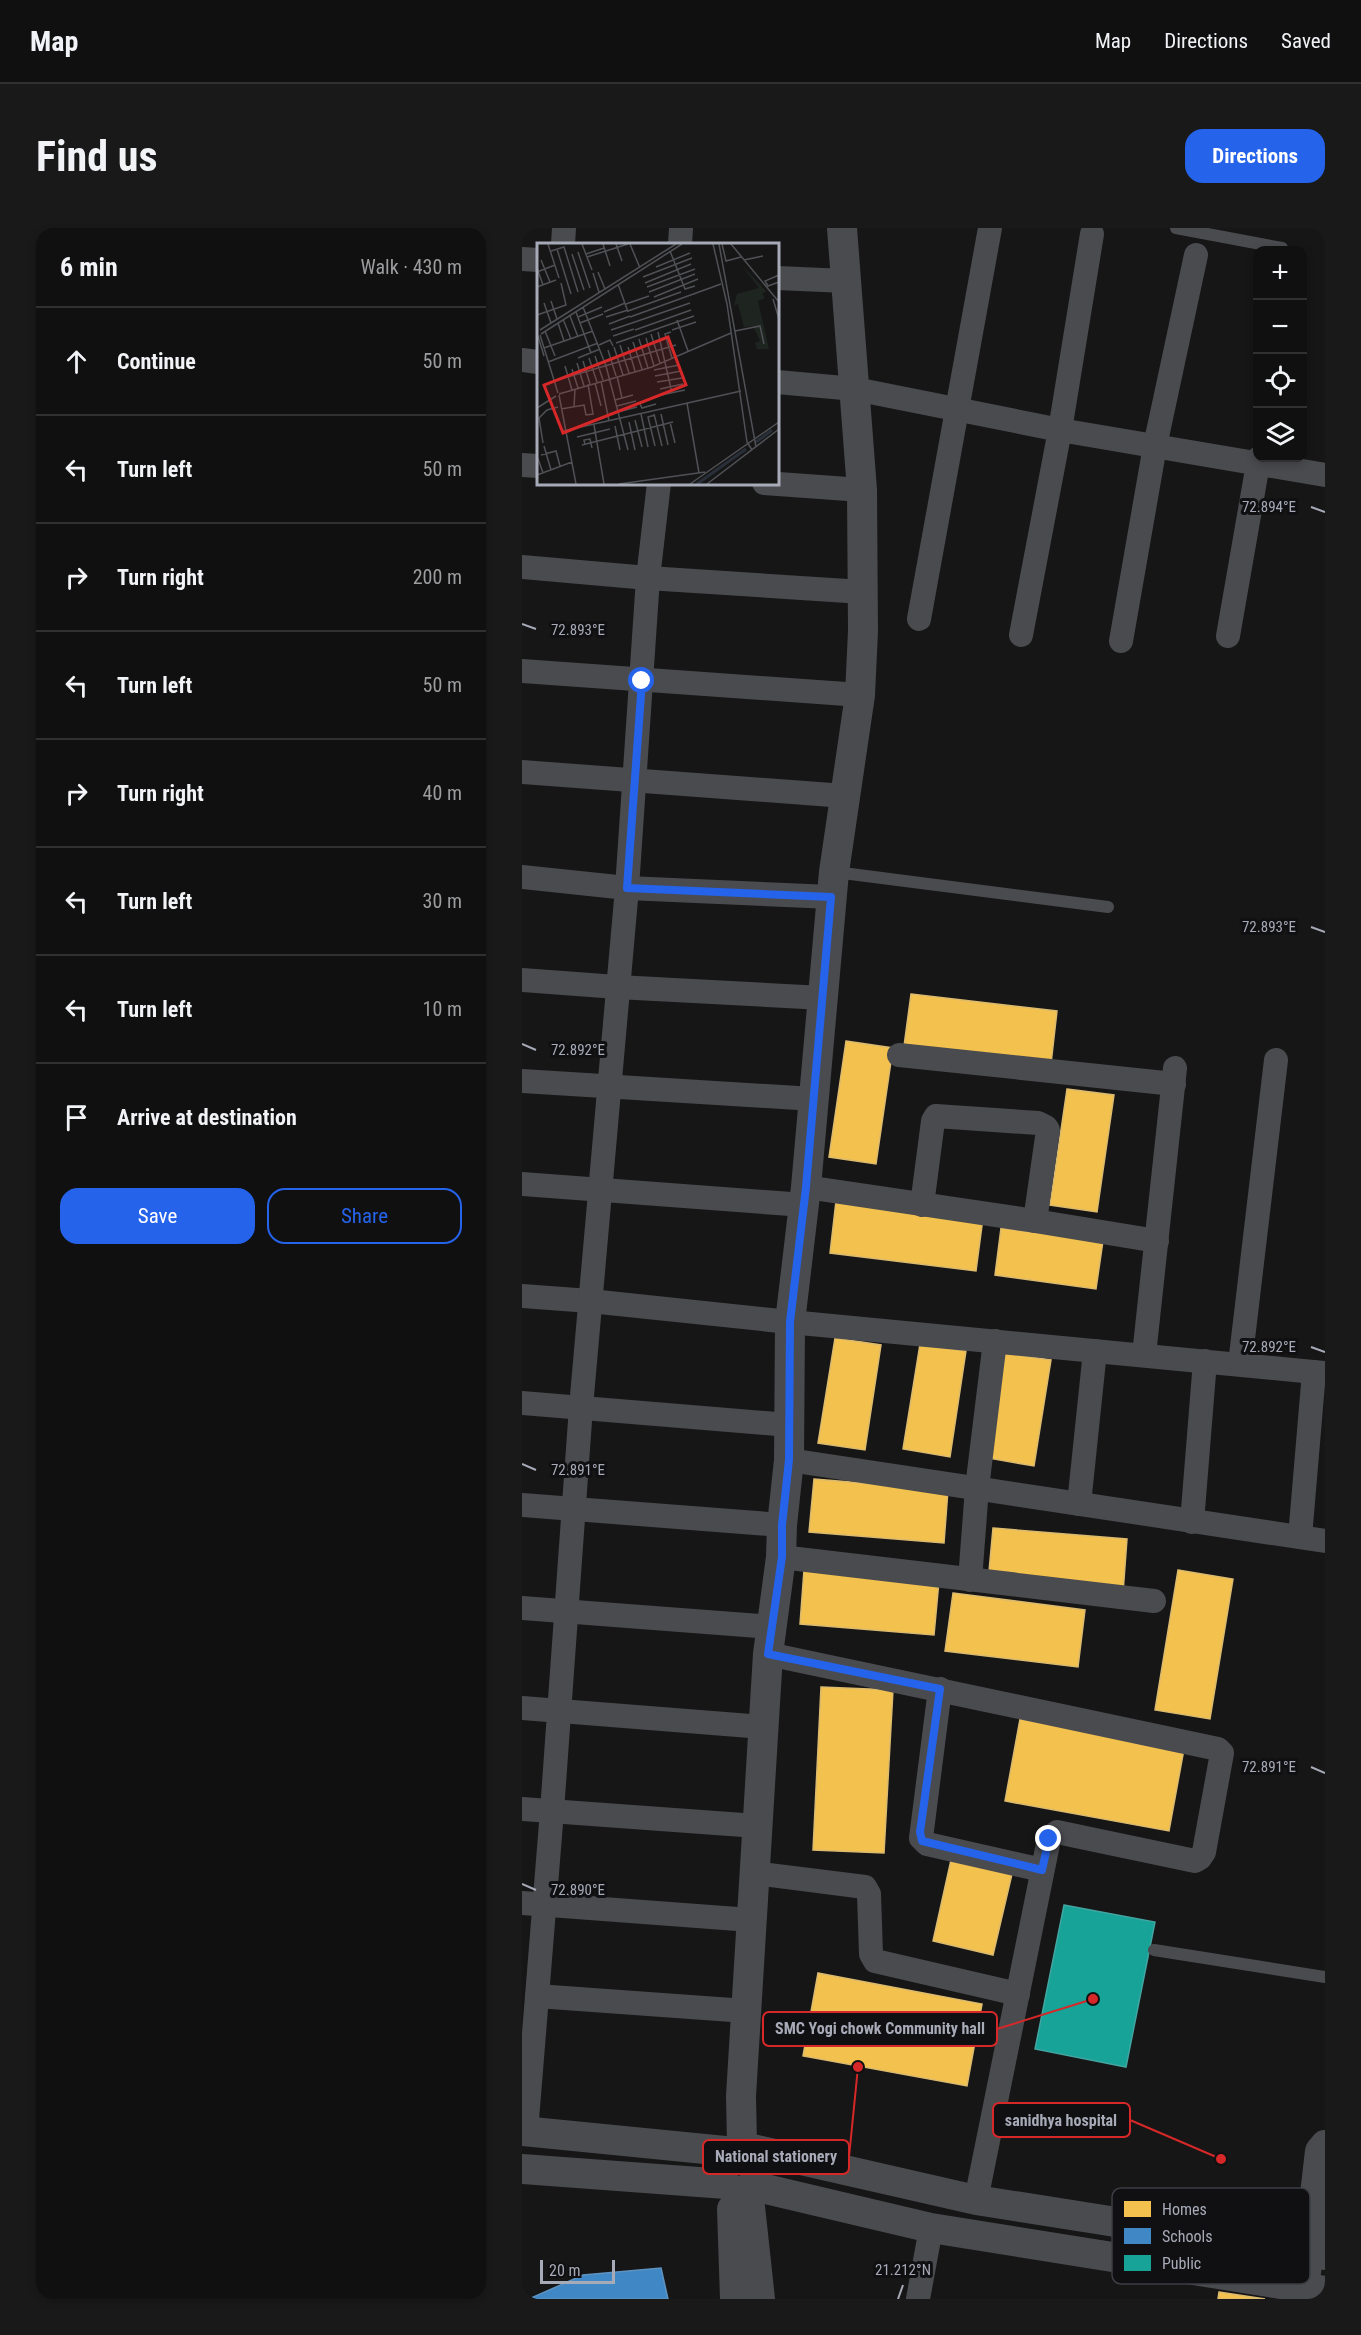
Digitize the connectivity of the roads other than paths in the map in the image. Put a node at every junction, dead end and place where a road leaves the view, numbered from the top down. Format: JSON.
{"nodes":[{"id":1,"x":564,"y":228,"type":"edge"},
{"id":2,"x":681,"y":228,"type":"edge"},
{"id":3,"x":842,"y":228,"type":"edge"},
{"id":4,"x":990,"y":228,"type":"edge"},
{"id":5,"x":1176,"y":228,"type":"edge"},
{"id":6,"x":1092,"y":234,"type":"dead end"},
{"id":7,"x":563,"y":243,"type":"edge"},
{"id":8,"x":680,"y":243,"type":"edge"},
{"id":9,"x":1271,"y":246,"type":"edge"},
{"id":10,"x":1196,"y":255,"type":"dead end"},
{"id":11,"x":522,"y":259,"type":"edge"},
{"id":12,"x":537,"y":260,"type":"edge"},
{"id":13,"x":778,"y":278,"type":"edge"},
{"id":14,"x":846,"y":281,"type":"junction"},
{"id":15,"x":522,"y":360,"type":"edge"},
{"id":16,"x":537,"y":362,"type":"edge"},
{"id":17,"x":778,"y":382,"type":"edge"},
{"id":18,"x":855,"y":389,"type":"junction"},
{"id":19,"x":958,"y":410,"type":"junction"},
{"id":20,"x":1060,"y":430,"type":"junction"},
{"id":21,"x":1155,"y":446,"type":"junction"},
{"id":22,"x":1253,"y":459,"type":"edge"},
{"id":23,"x":1259,"y":462,"type":"edge"},
{"id":24,"x":1268,"y":462,"type":"edge"},
{"id":25,"x":522,"y":465,"type":"edge"},
{"id":26,"x":537,"y":466,"type":"edge"},
{"id":27,"x":1325,"y":475,"type":"edge"},
{"id":28,"x":660,"y":484,"type":"edge"},
{"id":29,"x":778,"y":484,"type":"edge"},
{"id":30,"x":862,"y":490,"type":"junction"},
{"id":31,"x":522,"y":567,"type":"edge"},
{"id":32,"x":648,"y":578,"type":"junction"},
{"id":33,"x":863,"y":592,"type":"junction"},
{"id":34,"x":920,"y":619,"type":"dead end"},
{"id":35,"x":1021,"y":634,"type":"dead end"},
{"id":36,"x":1228,"y":636,"type":"dead end"},
{"id":37,"x":1121,"y":641,"type":"dead end"},
{"id":38,"x":522,"y":671,"type":"edge"},
{"id":39,"x":642,"y":681,"type":"junction"},
{"id":40,"x":860,"y":695,"type":"junction"},
{"id":41,"x":522,"y":772,"type":"edge"},
{"id":42,"x":635,"y":780,"type":"junction"},
{"id":43,"x":845,"y":796,"type":"junction"},
{"id":44,"x":522,"y":877,"type":"edge"},
{"id":45,"x":833,"y":884,"type":"junction"},
{"id":46,"x":627,"y":888,"type":"junction"},
{"id":47,"x":1108,"y":907,"type":"dead end"},
{"id":48,"x":522,"y":980,"type":"edge"},
{"id":49,"x":617,"y":987,"type":"junction"},
{"id":50,"x":823,"y":998,"type":"junction"},
{"id":51,"x":899,"y":1055,"type":"dead end"},
{"id":52,"x":1276,"y":1060,"type":"dead end"},
{"id":53,"x":522,"y":1081,"type":"edge"},
{"id":54,"x":609,"y":1088,"type":"junction"},
{"id":55,"x":814,"y":1100,"type":"junction"},
{"id":56,"x":522,"y":1184,"type":"edge"},
{"id":57,"x":600,"y":1190,"type":"junction"},
{"id":58,"x":805,"y":1196,"type":"junction"},
{"id":59,"x":922,"y":1205,"type":"junction"},
{"id":60,"x":1035,"y":1221,"type":"junction"},
{"id":61,"x":1157,"y":1241,"type":"junction"},
{"id":62,"x":522,"y":1296,"type":"edge"},
{"id":63,"x":590,"y":1300,"type":"junction"},
{"id":64,"x":790,"y":1322,"type":"junction"},
{"id":65,"x":995,"y":1341,"type":"junction"},
{"id":66,"x":1095,"y":1351,"type":"junction"},
{"id":67,"x":1144,"y":1355,"type":"junction"},
{"id":68,"x":1205,"y":1361,"type":"junction"},
{"id":69,"x":1240,"y":1364,"type":"junction"},
{"id":70,"x":1319,"y":1372,"type":"edge"},
{"id":71,"x":522,"y":1403,"type":"edge"},
{"id":72,"x":581,"y":1407,"type":"junction"},
{"id":73,"x":789,"y":1425,"type":"junction"},
{"id":74,"x":789,"y":1460,"type":"junction"},
{"id":75,"x":977,"y":1488,"type":"junction"},
{"id":76,"x":1079,"y":1504,"type":"junction"},
{"id":77,"x":522,"y":1505,"type":"edge"},
{"id":78,"x":573,"y":1508,"type":"junction"},
{"id":79,"x":1192,"y":1521,"type":"junction"},
{"id":80,"x":782,"y":1525,"type":"junction"},
{"id":81,"x":1300,"y":1537,"type":"junction"},
{"id":82,"x":1325,"y":1541,"type":"edge"},
{"id":83,"x":782,"y":1557,"type":"junction"},
{"id":84,"x":970,"y":1580,"type":"junction"},
{"id":85,"x":1154,"y":1601,"type":"dead end"},
{"id":86,"x":522,"y":1608,"type":"edge"},
{"id":87,"x":567,"y":1612,"type":"junction"},
{"id":88,"x":770,"y":1641,"type":"junction"},
{"id":89,"x":940,"y":1689,"type":"junction"},
{"id":90,"x":522,"y":1708,"type":"edge"},
{"id":91,"x":558,"y":1710,"type":"junction"},
{"id":92,"x":763,"y":1727,"type":"junction"},
{"id":93,"x":522,"y":1809,"type":"edge"},
{"id":94,"x":552,"y":1811,"type":"junction"},
{"id":95,"x":757,"y":1826,"type":"junction"},
{"id":96,"x":1042,"y":1870,"type":"junction"},
{"id":97,"x":754,"y":1873,"type":"junction"},
{"id":98,"x":533,"y":1904,"type":"edge"},
{"id":99,"x":752,"y":1920,"type":"junction"},
{"id":100,"x":1154,"y":1950,"type":"dead end"},
{"id":101,"x":1325,"y":1977,"type":"edge"},
{"id":102,"x":1018,"y":1994,"type":"junction"},
{"id":103,"x":537,"y":1996,"type":"junction"},
{"id":104,"x":746,"y":2011,"type":"junction"},
{"id":105,"x":524,"y":2132,"type":"edge"},
{"id":106,"x":1325,"y":2145,"type":"edge"},
{"id":107,"x":740,"y":2148,"type":"junction"},
{"id":108,"x":522,"y":2169,"type":"edge"},
{"id":109,"x":740,"y":2187,"type":"junction"},
{"id":110,"x":976,"y":2200,"type":"junction"},
{"id":111,"x":1112,"y":2222,"type":"edge"},
{"id":112,"x":931,"y":2228,"type":"junction"},
{"id":113,"x":1316,"y":2254,"type":"edge"},
{"id":114,"x":1112,"y":2258,"type":"edge"},
{"id":115,"x":1268,"y":2284,"type":"edge"},
{"id":116,"x":1316,"y":2292,"type":"edge"},
{"id":117,"x":735,"y":2299,"type":"edge"},
{"id":118,"x":760,"y":2299,"type":"edge"},
{"id":119,"x":918,"y":2299,"type":"edge"}],
"edges":[{"from":1,"to":7,"type":"street"},
{"from":2,"to":8,"type":"street"},
{"from":3,"to":14,"type":"street"},
{"from":4,"to":19,"type":"street"},
{"from":5,"to":9,"type":"lane"},
{"from":6,"to":20,"type":"street"},
{"from":10,"to":21,"type":"street"},
{"from":11,"to":12,"type":"street"},
{"from":13,"to":14,"type":"street"},
{"from":14,"to":18,"type":"street"},
{"from":15,"to":16,"type":"street"},
{"from":17,"to":18,"type":"street"},
{"from":18,"to":19,"type":"street"},
{"from":18,"to":30,"type":"street"},
{"from":19,"to":20,"type":"street"},
{"from":19,"to":34,"type":"street"},
{"from":20,"to":21,"type":"street"},
{"from":20,"to":35,"type":"street"},
{"from":21,"to":22,"type":"street"},
{"from":21,"to":37,"type":"street"},
{"from":23,"to":36,"type":"street"},
{"from":24,"to":27,"type":"street"},
{"from":25,"to":26,"type":"street"},
{"from":28,"to":32,"type":"street"},
{"from":29,"to":30,"type":"street"},
{"from":30,"to":33,"type":"street"},
{"from":31,"to":32,"type":"street"},
{"from":32,"to":33,"type":"street"},
{"from":32,"to":39,"type":"street"},
{"from":33,"to":40,"type":"street"},
{"from":38,"to":39,"type":"street"},
{"from":39,"to":40,"type":"street"},
{"from":39,"to":42,"type":"street"},
{"from":40,"to":43,"type":"street"},
{"from":41,"to":42,"type":"street"},
{"from":42,"to":43,"type":"street"},
{"from":42,"to":46,"type":"street"},
{"from":43,"to":45,"type":"street"},
{"from":44,"to":46,"type":"street"},
{"from":45,"to":46,"type":"street"},
{"from":45,"to":47,"type":"lane"},
{"from":45,"to":50,"type":"street"},
{"from":46,"to":49,"type":"street"},
{"from":48,"to":49,"type":"street"},
{"from":49,"to":50,"type":"street"},
{"from":49,"to":54,"type":"street"},
{"from":50,"to":55,"type":"street"},
{"from":51,"to":61,"type":"street"},
{"from":52,"to":69,"type":"street"},
{"from":53,"to":54,"type":"street"},
{"from":54,"to":55,"type":"street"},
{"from":54,"to":57,"type":"street"},
{"from":55,"to":58,"type":"street"},
{"from":56,"to":57,"type":"street"},
{"from":57,"to":58,"type":"street"},
{"from":57,"to":63,"type":"street"},
{"from":58,"to":59,"type":"street"},
{"from":58,"to":64,"type":"street"},
{"from":59,"to":60,"type":"street"},
{"from":59,"to":60,"type":"street"},
{"from":60,"to":61,"type":"street"},
{"from":61,"to":67,"type":"street"},
{"from":62,"to":63,"type":"street"},
{"from":63,"to":64,"type":"street"},
{"from":63,"to":72,"type":"street"},
{"from":64,"to":65,"type":"street"},
{"from":64,"to":73,"type":"street"},
{"from":65,"to":66,"type":"street"},
{"from":65,"to":75,"type":"street"},
{"from":66,"to":67,"type":"street"},
{"from":66,"to":76,"type":"street"},
{"from":67,"to":68,"type":"street"},
{"from":68,"to":69,"type":"street"},
{"from":68,"to":79,"type":"street"},
{"from":69,"to":70,"type":"street"},
{"from":70,"to":81,"type":"street"},
{"from":71,"to":72,"type":"street"},
{"from":72,"to":73,"type":"street"},
{"from":72,"to":78,"type":"street"},
{"from":73,"to":74,"type":"street"},
{"from":74,"to":75,"type":"street"},
{"from":74,"to":80,"type":"street"},
{"from":75,"to":76,"type":"street"},
{"from":75,"to":84,"type":"street"},
{"from":76,"to":79,"type":"street"},
{"from":77,"to":78,"type":"street"},
{"from":78,"to":80,"type":"street"},
{"from":78,"to":87,"type":"street"},
{"from":79,"to":81,"type":"street"},
{"from":80,"to":83,"type":"street"},
{"from":81,"to":82,"type":"street"},
{"from":83,"to":84,"type":"street"},
{"from":83,"to":88,"type":"street"},
{"from":84,"to":85,"type":"street"},
{"from":86,"to":87,"type":"street"},
{"from":87,"to":88,"type":"street"},
{"from":87,"to":91,"type":"street"},
{"from":88,"to":89,"type":"street"},
{"from":88,"to":92,"type":"street"},
{"from":89,"to":96,"type":"street"},
{"from":89,"to":96,"type":"street"},
{"from":90,"to":91,"type":"street"},
{"from":91,"to":92,"type":"street"},
{"from":91,"to":94,"type":"street"},
{"from":92,"to":95,"type":"street"},
{"from":93,"to":94,"type":"street"},
{"from":94,"to":95,"type":"street"},
{"from":94,"to":98,"type":"street"},
{"from":95,"to":97,"type":"street"},
{"from":96,"to":102,"type":"street"},
{"from":97,"to":99,"type":"street"},
{"from":97,"to":102,"type":"street"},
{"from":98,"to":99,"type":"street"},
{"from":98,"to":103,"type":"street"},
{"from":99,"to":104,"type":"street"},
{"from":100,"to":101,"type":"lane"},
{"from":102,"to":110,"type":"street"},
{"from":103,"to":104,"type":"street"},
{"from":103,"to":105,"type":"street"},
{"from":104,"to":107,"type":"street"},
{"from":105,"to":107,"type":"street"},
{"from":106,"to":113,"type":"street"},
{"from":107,"to":109,"type":"street"},
{"from":107,"to":109,"type":"street"},
{"from":107,"to":110,"type":"street"},
{"from":108,"to":109,"type":"street"},
{"from":109,"to":112,"type":"street"},
{"from":109,"to":117,"type":"street"},
{"from":109,"to":118,"type":"street"},
{"from":110,"to":111,"type":"street"},
{"from":112,"to":114,"type":"street"},
{"from":112,"to":119,"type":"street"},
{"from":113,"to":116,"type":"street"},
{"from":115,"to":116,"type":"street"}]}
